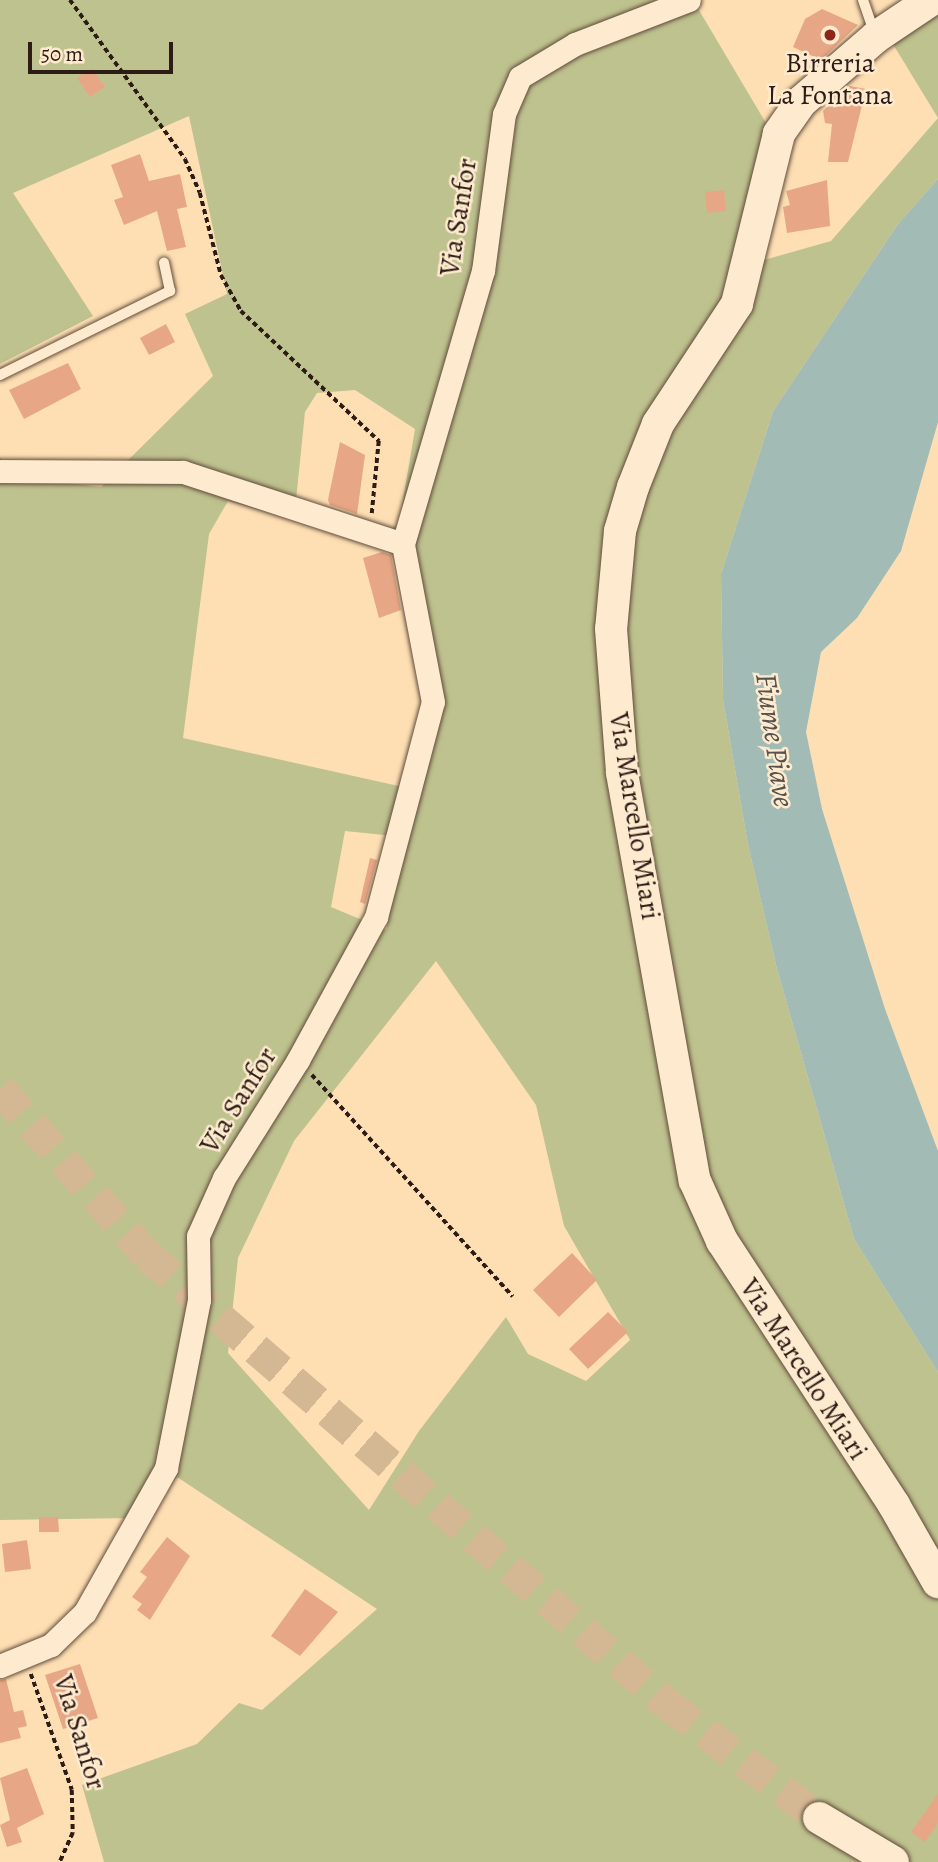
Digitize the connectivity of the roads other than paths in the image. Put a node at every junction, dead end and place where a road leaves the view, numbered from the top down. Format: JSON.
{"nodes":[{"id":1,"x":689,"y":0,"type":"edge"},
{"id":2,"x":863,"y":0,"type":"edge"},
{"id":3,"x":931,"y":0,"type":"edge"},
{"id":4,"x":876,"y":37,"type":"junction"},
{"id":5,"x":164,"y":263,"type":"dead end"},
{"id":6,"x":0,"y":375,"type":"edge"},
{"id":7,"x":0,"y":471,"type":"edge"},
{"id":8,"x":403,"y":544,"type":"junction"},
{"id":9,"x":938,"y":1582,"type":"edge"},
{"id":10,"x":0,"y":1666,"type":"edge"},
{"id":11,"x":819,"y":1818,"type":"tunnel mouth"},
{"id":12,"x":891,"y":1861,"type":"edge"}],
"edges":[{"from":1,"to":8,"type":"street","name":"Via Sanfor"},
{"from":2,"to":4,"type":"lane"},
{"from":3,"to":4,"type":"street","name":"Via Marcello Miari"},
{"from":4,"to":9,"type":"street","name":"Via Marcello Miari"},
{"from":5,"to":6,"type":"lane"},
{"from":7,"to":8,"type":"street"},
{"from":8,"to":10,"type":"street","name":"Via Sanfor"},
{"from":11,"to":12,"type":"street"}]}
